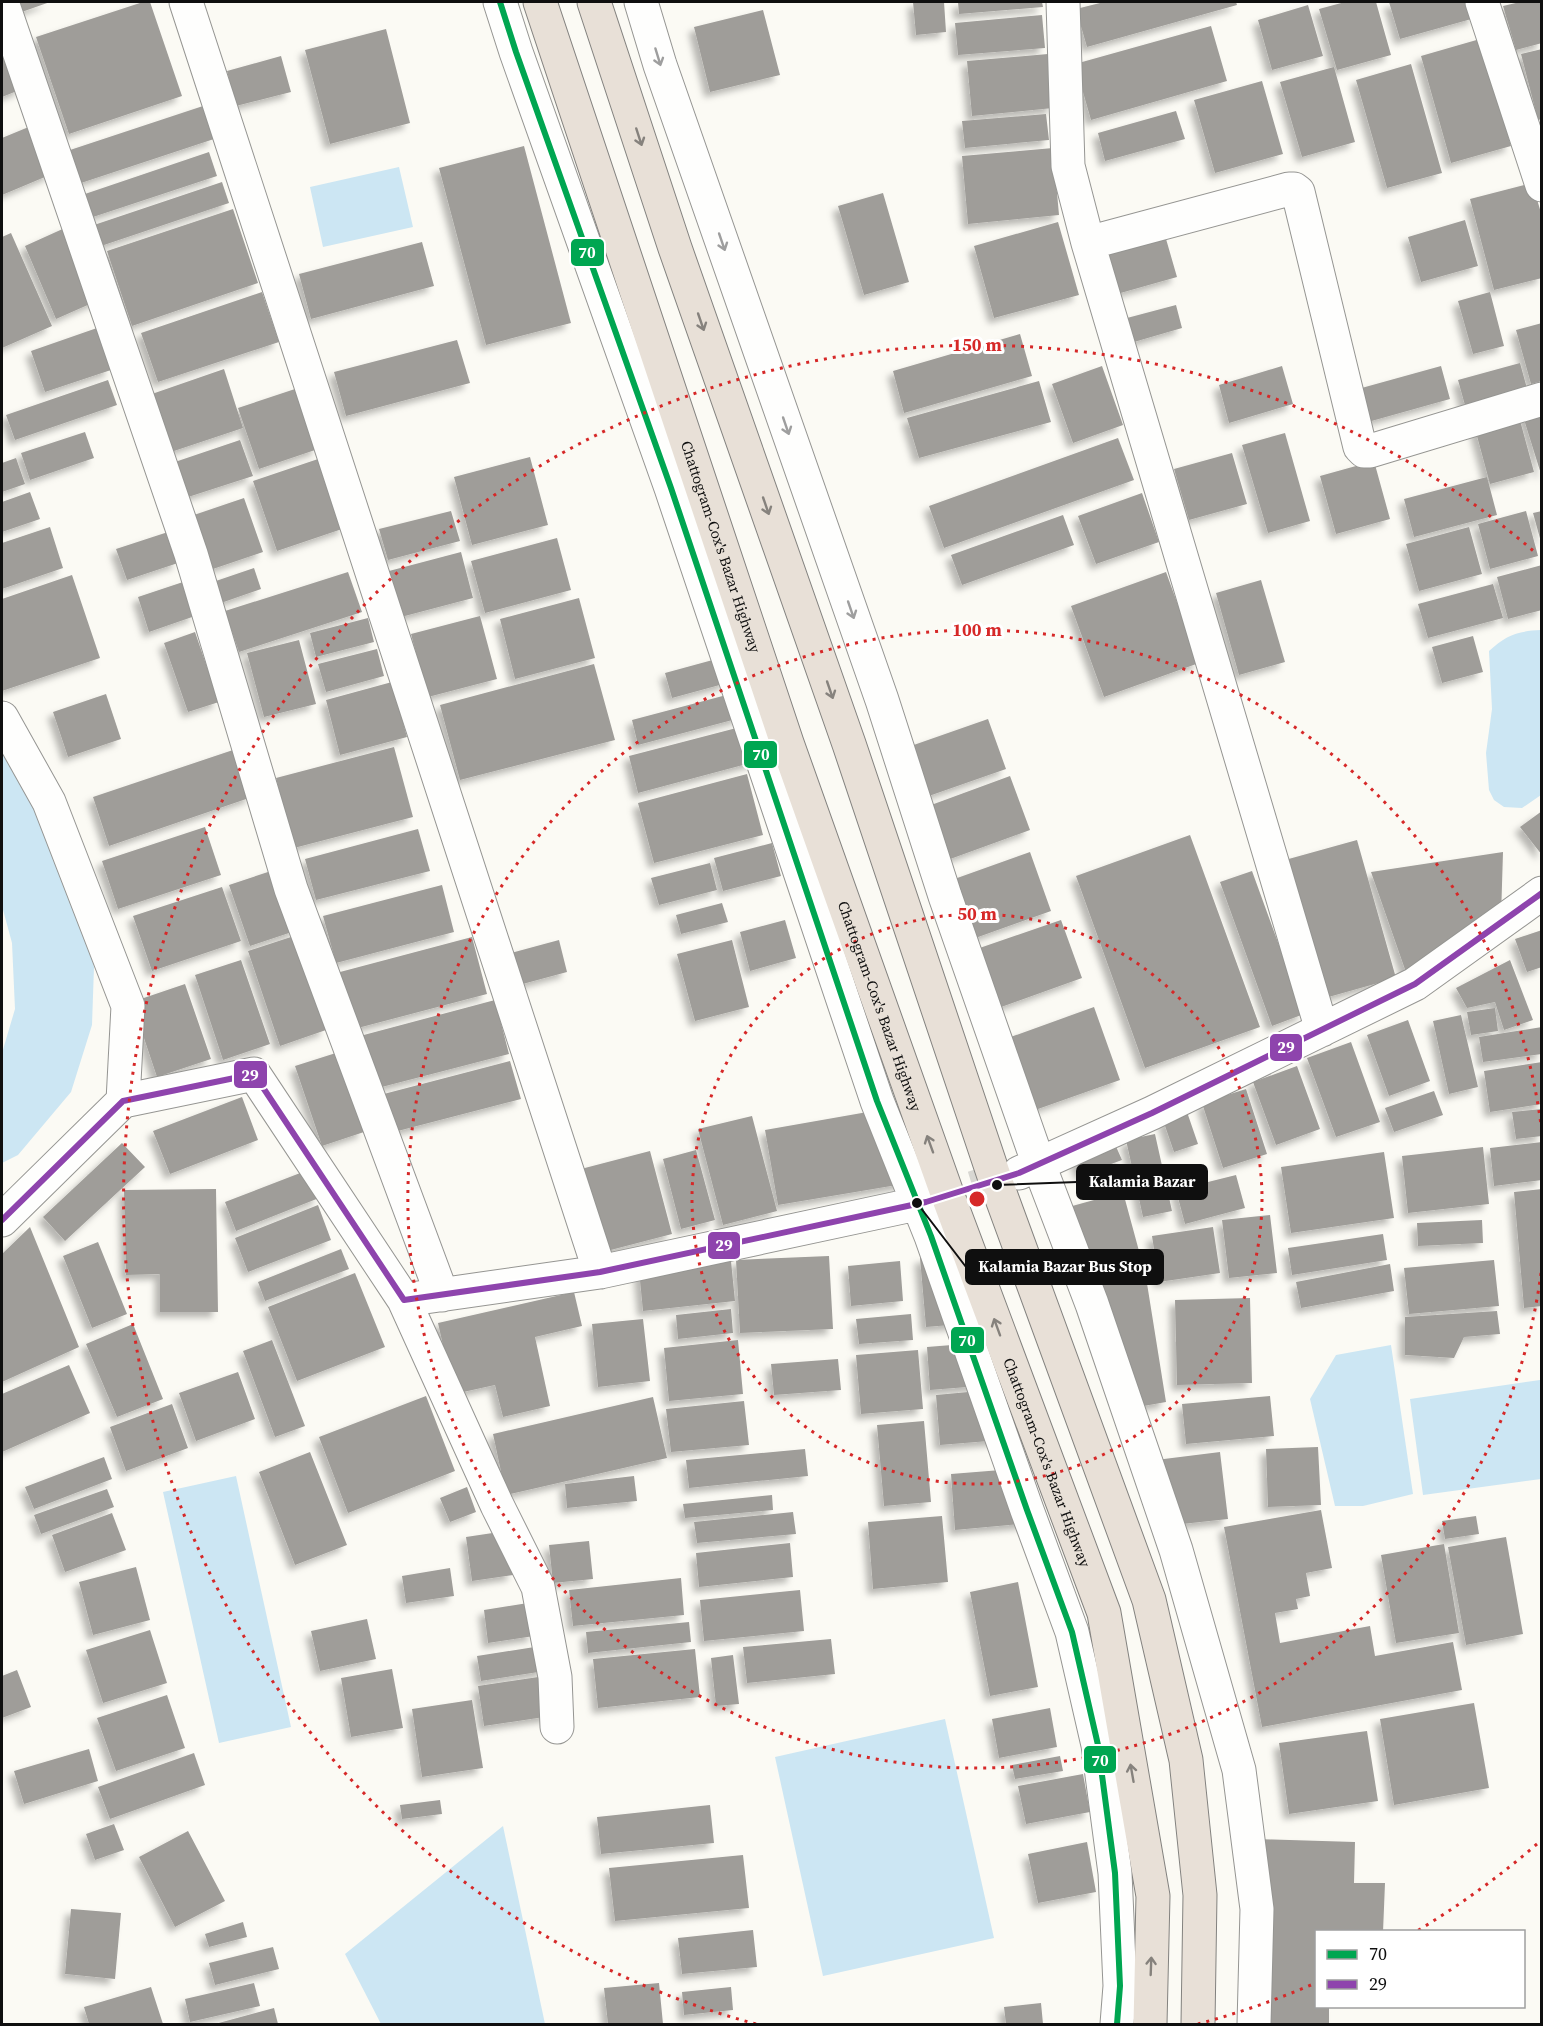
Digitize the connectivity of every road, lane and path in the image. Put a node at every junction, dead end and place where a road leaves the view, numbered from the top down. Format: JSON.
{"nodes":[{"id":1,"x":2,"y":2,"type":"edge"},
{"id":2,"x":186,"y":2,"type":"edge"},
{"id":3,"x":500,"y":2,"type":"edge"},
{"id":4,"x":540,"y":2,"type":"edge"},
{"id":5,"x":594,"y":2,"type":"edge"},
{"id":6,"x":641,"y":2,"type":"edge"},
{"id":7,"x":1063,"y":2,"type":"edge"},
{"id":8,"x":1482,"y":2,"type":"edge"},
{"id":9,"x":1542,"y":185,"type":"edge"},
{"id":10,"x":1088,"y":243,"type":"junction"},
{"id":11,"x":1542,"y":399,"type":"edge"},
{"id":12,"x":2,"y":718,"type":"edge"},
{"id":13,"x":1542,"y":893,"type":"edge"},
{"id":14,"x":1322,"y":1030,"type":"junction"},
{"id":15,"x":123,"y":1101,"type":"junction"},
{"id":16,"x":1029,"y":1169,"type":"junction"},
{"id":17,"x":921,"y":1202,"type":"junction"},
{"id":18,"x":2,"y":1220,"type":"edge"},
{"id":19,"x":600,"y":1272,"type":"junction"},
{"id":20,"x":442,"y":1295,"type":"junction"},
{"id":21,"x":404,"y":1300,"type":"junction"},
{"id":22,"x":557,"y":1727,"type":"dead end"},
{"id":23,"x":1117,"y":2025,"type":"edge"},
{"id":24,"x":1150,"y":2025,"type":"edge"},
{"id":25,"x":1198,"y":2025,"type":"edge"},
{"id":26,"x":1254,"y":2025,"type":"edge"}],
"edges":[{"from":1,"to":20,"type":"street"},
{"from":2,"to":19,"type":"street"},
{"from":3,"to":17,"type":"street"},
{"from":24,"to":4,"type":"highway","name":"Chattogram-Cox's Bazar Highway","one_way":true},
{"from":5,"to":25,"type":"highway","one_way":true},
{"from":6,"to":16,"type":"street","one_way":true},
{"from":7,"to":10,"type":"street"},
{"from":8,"to":9,"type":"street"},
{"from":10,"to":11,"type":"street"},
{"from":10,"to":14,"type":"street"},
{"from":12,"to":15,"type":"street"},
{"from":13,"to":14,"type":"street"},
{"from":14,"to":16,"type":"street"},
{"from":15,"to":18,"type":"street"},
{"from":15,"to":21,"type":"street"},
{"from":16,"to":26,"type":"street"},
{"from":17,"to":19,"type":"street"},
{"from":17,"to":23,"type":"street"},
{"from":19,"to":20,"type":"street"},
{"from":20,"to":21,"type":"street"},
{"from":21,"to":22,"type":"street"}]}
